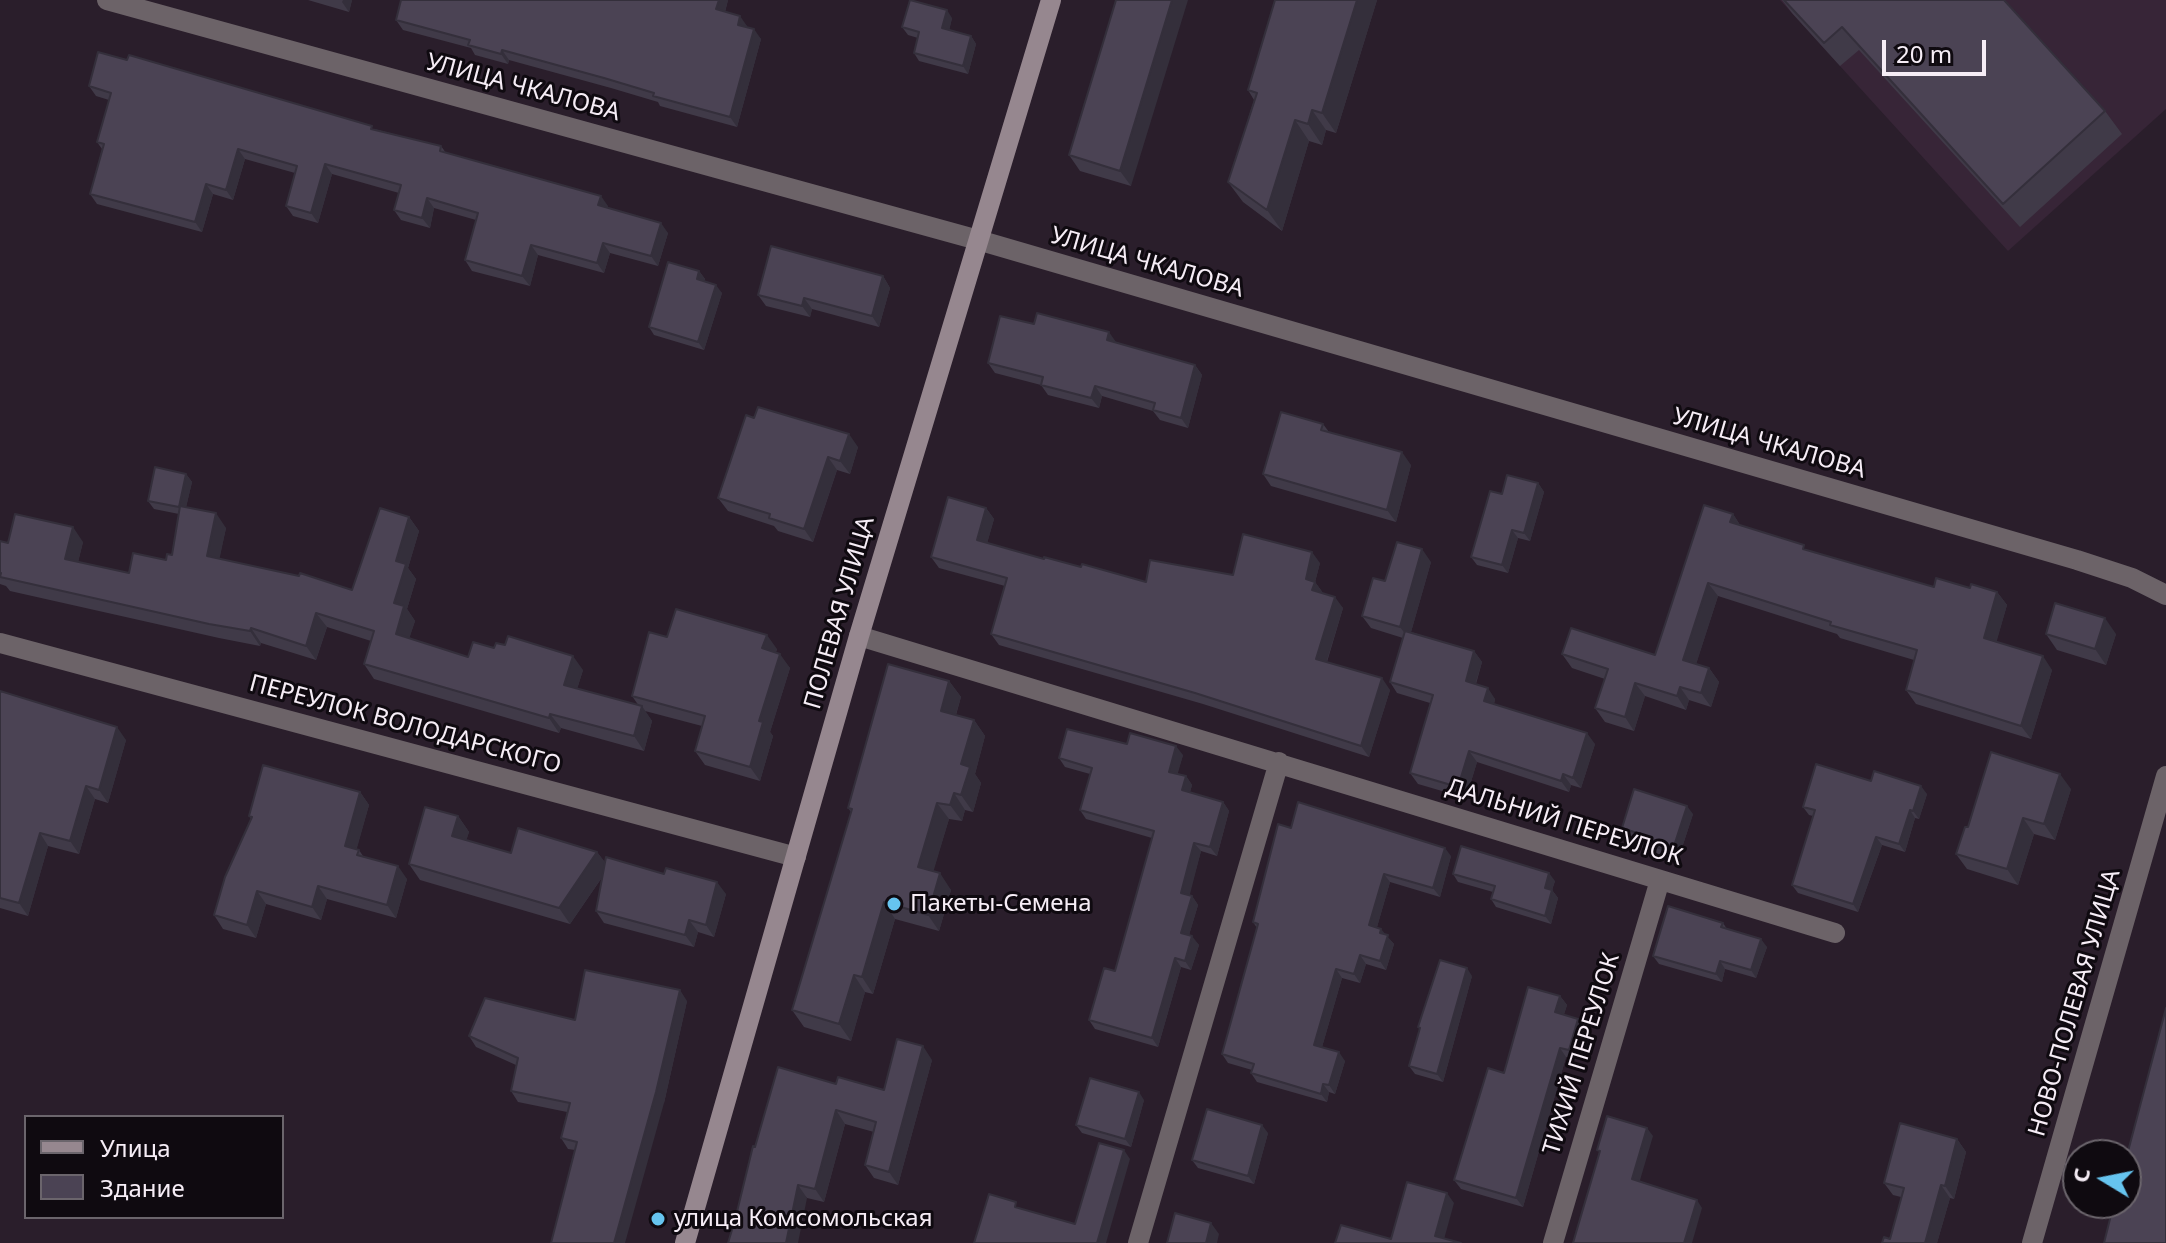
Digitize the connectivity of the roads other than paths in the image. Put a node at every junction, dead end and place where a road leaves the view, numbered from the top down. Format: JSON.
{"nodes":[{"id":1,"x":107,"y":0,"type":"edge"},
{"id":2,"x":1051,"y":0,"type":"edge"},
{"id":3,"x":978,"y":240,"type":"junction"},
{"id":4,"x":2166,"y":595,"type":"edge"},
{"id":5,"x":859,"y":636,"type":"junction"},
{"id":6,"x":0,"y":643,"type":"edge"},
{"id":7,"x":1279,"y":762,"type":"junction"},
{"id":8,"x":2166,"y":776,"type":"edge"},
{"id":9,"x":796,"y":857,"type":"junction"},
{"id":10,"x":1660,"y":880,"type":"junction"},
{"id":11,"x":1835,"y":933,"type":"dead end"},
{"id":12,"x":685,"y":1243,"type":"edge"},
{"id":13,"x":1138,"y":1243,"type":"edge"},
{"id":14,"x":1553,"y":1243,"type":"edge"},
{"id":15,"x":2032,"y":1243,"type":"edge"}],
"edges":[{"from":1,"to":3,"type":"street","name":"УЛИЦА ЧКАЛОВА"},
{"from":2,"to":3,"type":"main road","name":"ПОЛЕВАЯ УЛИЦА"},
{"from":3,"to":4,"type":"street","name":"УЛИЦА ЧКАЛОВА"},
{"from":3,"to":5,"type":"main road","name":"ПОЛЕВАЯ УЛИЦА"},
{"from":5,"to":7,"type":"street","name":"ДАЛЬНИЙ ПЕРЕУЛОК"},
{"from":5,"to":9,"type":"main road","name":"ПОЛЕВАЯ УЛИЦА"},
{"from":6,"to":9,"type":"street","name":"ПЕРЕУЛОК ВОЛОДАРСКОГО"},
{"from":7,"to":10,"type":"street","name":"ДАЛЬНИЙ ПЕРЕУЛОК"},
{"from":7,"to":13,"type":"street"},
{"from":8,"to":15,"type":"street","name":"НОВО-ПОЛЕВАЯ УЛИЦА"},
{"from":9,"to":12,"type":"main road","name":"ПОЛЕВАЯ УЛИЦА"},
{"from":10,"to":11,"type":"street","name":"ДАЛЬНИЙ ПЕРЕУЛОК"},
{"from":10,"to":14,"type":"street","name":"ТИХИЙ ПЕРЕУЛОК"}]}
